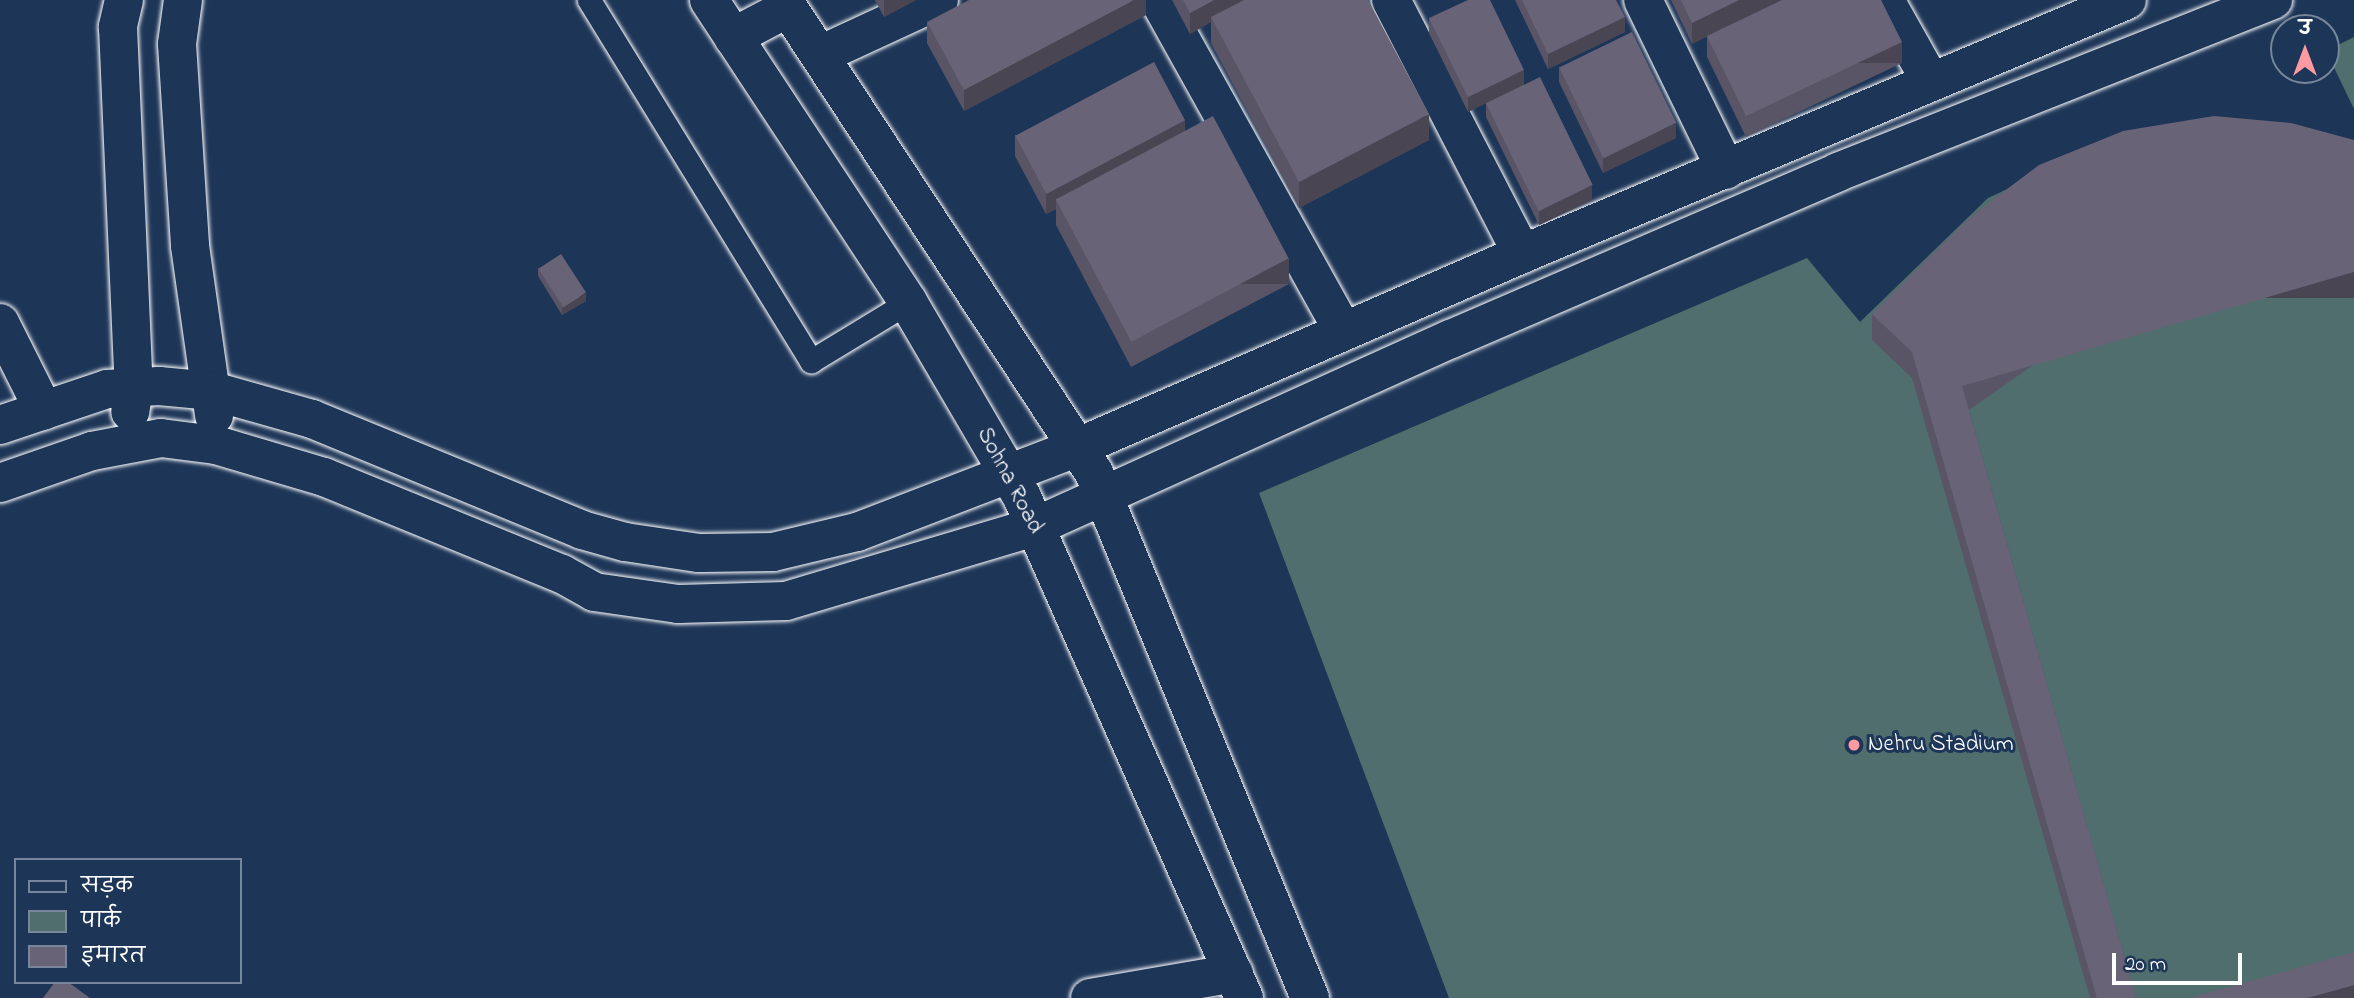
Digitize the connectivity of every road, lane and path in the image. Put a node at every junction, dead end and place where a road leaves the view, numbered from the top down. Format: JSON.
{"nodes":[{"id":1,"x":183,"y":0,"type":"edge"},
{"id":2,"x":589,"y":0,"type":"edge"},
{"id":3,"x":709,"y":0,"type":"edge"},
{"id":4,"x":939,"y":0,"type":"edge"},
{"id":5,"x":1159,"y":0,"type":"edge"},
{"id":6,"x":1391,"y":0,"type":"edge"},
{"id":7,"x":1643,"y":0,"type":"edge"},
{"id":8,"x":1885,"y":0,"type":"edge"},
{"id":9,"x":2127,"y":0,"type":"edge"},
{"id":10,"x":2273,"y":0,"type":"edge"},
{"id":11,"x":786,"y":4,"type":"edge"},
{"id":12,"x":121,"y":14,"type":"edge"},
{"id":13,"x":733,"y":37,"type":"junction"},
{"id":14,"x":177,"y":44,"type":"junction"},
{"id":15,"x":820,"y":55,"type":"junction"},
{"id":16,"x":1931,"y":82,"type":"junction"},
{"id":17,"x":1727,"y":170,"type":"junction"},
{"id":18,"x":1522,"y":254,"type":"junction"},
{"id":19,"x":908,"y":302,"type":"junction"},
{"id":20,"x":0,"y":323,"type":"edge"},
{"id":21,"x":1343,"y":331,"type":"junction"},
{"id":22,"x":134,"y":388,"type":"junction"},
{"id":23,"x":213,"y":391,"type":"junction"},
{"id":24,"x":44,"y":411,"type":"junction"},
{"id":25,"x":0,"y":425,"type":"edge"},
{"id":26,"x":125,"y":445,"type":"junction"},
{"id":27,"x":216,"y":445,"type":"junction"},
{"id":28,"x":1076,"y":448,"type":"junction"},
{"id":29,"x":1008,"y":474,"type":"junction"},
{"id":30,"x":0,"y":483,"type":"edge"},
{"id":31,"x":1103,"y":495,"type":"junction"},
{"id":32,"x":1034,"y":527,"type":"junction"},
{"id":33,"x":582,"y":530,"type":"junction"},
{"id":34,"x":562,"y":574,"type":"junction"},
{"id":35,"x":1239,"y":986,"type":"edge"},
{"id":36,"x":1090,"y":998,"type":"edge"},
{"id":37,"x":1311,"y":998,"type":"edge"}],
"edges":[{"from":1,"to":14,"type":"main road"},
{"from":2,"to":19,"type":"lane"},
{"from":3,"to":13,"type":"main road","name":"Sohna Road"},
{"from":4,"to":15,"type":"main road"},
{"from":5,"to":21,"type":"main road"},
{"from":6,"to":18,"type":"main road"},
{"from":7,"to":17,"type":"main road"},
{"from":8,"to":16,"type":"main road"},
{"from":9,"to":16,"type":"main road"},
{"from":10,"to":31,"type":"main road"},
{"from":11,"to":13,"type":"main road"},
{"from":11,"to":15,"type":"main road"},
{"from":12,"to":14,"type":"main road"},
{"from":12,"to":22,"type":"main road"},
{"from":13,"to":19,"type":"main road","name":"Sohna Road"},
{"from":14,"to":23,"type":"main road"},
{"from":15,"to":28,"type":"main road"},
{"from":16,"to":17,"type":"main road"},
{"from":17,"to":18,"type":"main road"},
{"from":18,"to":21,"type":"main road"},
{"from":19,"to":29,"type":"main road","name":"Sohna Road"},
{"from":20,"to":24,"type":"main road"},
{"from":21,"to":28,"type":"main road"},
{"from":22,"to":23,"type":"main road"},
{"from":22,"to":24,"type":"main road"},
{"from":22,"to":26,"type":"main road"},
{"from":23,"to":27,"type":"main road"},
{"from":23,"to":33,"type":"main road"},
{"from":24,"to":25,"type":"main road"},
{"from":26,"to":27,"type":"main road"},
{"from":26,"to":30,"type":"main road"},
{"from":27,"to":34,"type":"main road"},
{"from":28,"to":29,"type":"main road"},
{"from":28,"to":31,"type":"main road"},
{"from":29,"to":32,"type":"main road","name":"Sohna Road"},
{"from":29,"to":33,"type":"main road"},
{"from":31,"to":32,"type":"main road"},
{"from":31,"to":37,"type":"main road"},
{"from":32,"to":34,"type":"main road"},
{"from":32,"to":35,"type":"main road","name":"Sohna Road"},
{"from":33,"to":34,"type":"main road"},
{"from":35,"to":36,"type":"main road"}]}
